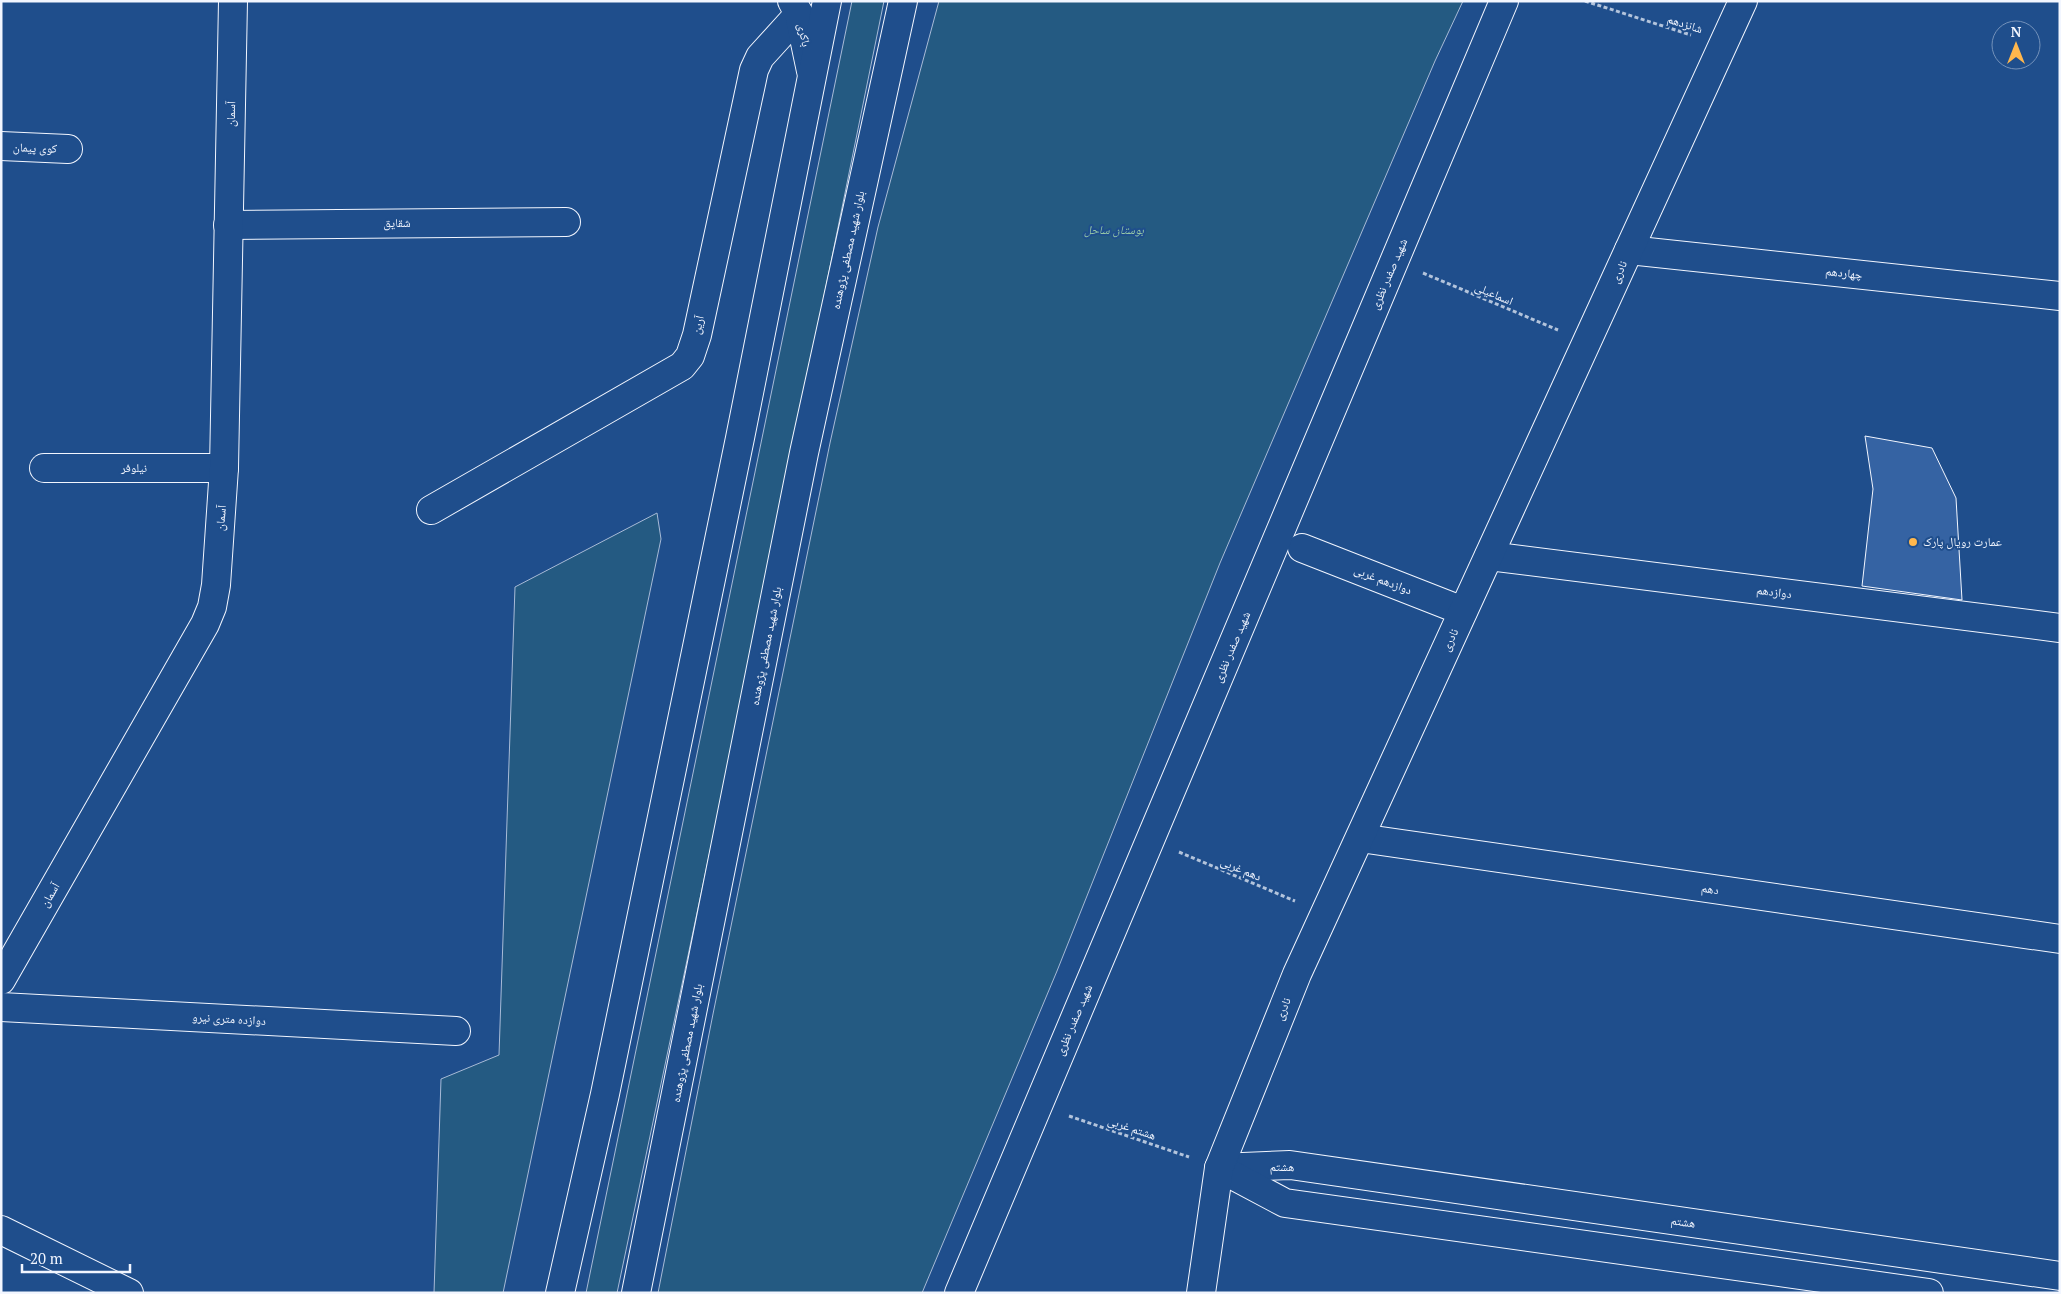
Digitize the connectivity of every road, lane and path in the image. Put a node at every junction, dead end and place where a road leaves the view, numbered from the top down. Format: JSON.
{"nodes":[{"id":1,"x":233,"y":1,"type":"edge"},
{"id":2,"x":827,"y":1,"type":"edge"},
{"id":3,"x":903,"y":1,"type":"edge"},
{"id":4,"x":1504,"y":1,"type":"edge"},
{"id":5,"x":1585,"y":1,"type":"edge"},
{"id":6,"x":1743,"y":1,"type":"edge"},
{"id":7,"x":795,"y":8,"type":"edge"},
{"id":8,"x":1722,"y":45,"type":"junction"},
{"id":9,"x":811,"y":71,"type":"junction"},
{"id":10,"x":1,"y":146,"type":"edge"},
{"id":11,"x":68,"y":149,"type":"dead end"},
{"id":12,"x":566,"y":222,"type":"dead end"},
{"id":13,"x":228,"y":225,"type":"junction"},
{"id":14,"x":1629,"y":250,"type":"junction"},
{"id":15,"x":1395,"y":261,"type":"junction"},
{"id":16,"x":2060,"y":296,"type":"edge"},
{"id":17,"x":1587,"y":343,"type":"junction"},
{"id":18,"x":44,"y":468,"type":"dead end"},
{"id":19,"x":224,"y":468,"type":"junction"},
{"id":20,"x":431,"y":510,"type":"dead end"},
{"id":21,"x":1302,"y":548,"type":"dead end"},
{"id":22,"x":1489,"y":556,"type":"junction"},
{"id":23,"x":1464,"y":612,"type":"junction"},
{"id":24,"x":2060,"y":628,"type":"edge"},
{"id":25,"x":1360,"y":838,"type":"junction"},
{"id":26,"x":1150,"y":840,"type":"junction"},
{"id":27,"x":1325,"y":914,"type":"junction"},
{"id":28,"x":2060,"y":939,"type":"edge"},
{"id":29,"x":1,"y":980,"type":"edge"},
{"id":30,"x":1,"y":1007,"type":"edge"},
{"id":31,"x":456,"y":1031,"type":"dead end"},
{"id":32,"x":1038,"y":1104,"type":"junction"},
{"id":33,"x":1220,"y":1168,"type":"junction"},
{"id":34,"x":1,"y":1230,"type":"edge"},
{"id":35,"x":2060,"y":1276,"type":"edge"},
{"id":36,"x":560,"y":1287,"type":"edge"},
{"id":37,"x":129,"y":1293,"type":"edge"},
{"id":38,"x":636,"y":1293,"type":"edge"},
{"id":39,"x":959,"y":1293,"type":"edge"},
{"id":40,"x":1201,"y":1293,"type":"edge"},
{"id":41,"x":1928,"y":1293,"type":"edge"}],
"edges":[{"from":1,"to":13,"type":"street","name":"آسمان"},
{"from":2,"to":9,"type":"street"},
{"from":3,"to":38,"type":"street","name":"بلوار شهید مصطفی پژوهنده"},
{"from":4,"to":15,"type":"street","name":"شهید صفدر نظری"},
{"from":5,"to":8,"type":"path","name":"شانزدهم"},
{"from":6,"to":8,"type":"street","name":"نادری"},
{"from":7,"to":9,"type":"street","name":"باکری"},
{"from":7,"to":20,"type":"street","name":"آرین"},
{"from":8,"to":14,"type":"street","name":"نادری"},
{"from":9,"to":36,"type":"street"},
{"from":10,"to":11,"type":"street","name":"کوی پیمان"},
{"from":12,"to":13,"type":"street","name":"شقایق"},
{"from":13,"to":19,"type":"street","name":"آسمان"},
{"from":14,"to":16,"type":"street","name":"چهاردهم"},
{"from":14,"to":17,"type":"street","name":"نادری"},
{"from":15,"to":17,"type":"path","name":"اسماعیلی"},
{"from":15,"to":26,"type":"street","name":"شهید صفدر نظری"},
{"from":17,"to":22,"type":"street","name":"نادری"},
{"from":18,"to":19,"type":"street","name":"نیلوفر"},
{"from":19,"to":29,"type":"street","name":"آسمان"},
{"from":21,"to":23,"type":"street","name":"دوازدهم غربی"},
{"from":22,"to":23,"type":"street","name":"نادری"},
{"from":22,"to":24,"type":"street","name":"دوازدهم"},
{"from":23,"to":25,"type":"street","name":"نادری"},
{"from":25,"to":27,"type":"street","name":"نادری"},
{"from":25,"to":28,"type":"street","name":"دهم"},
{"from":26,"to":27,"type":"path","name":"دهم غربی"},
{"from":26,"to":32,"type":"street","name":"شهید صفدر نظری"},
{"from":27,"to":33,"type":"street","name":"نادری"},
{"from":30,"to":31,"type":"street","name":"دوازده متری نیرو"},
{"from":32,"to":33,"type":"path","name":"هشتم غربی"},
{"from":32,"to":39,"type":"street","name":"شهید صفدر نظری"},
{"from":33,"to":35,"type":"street","name":"هشتم"},
{"from":33,"to":40,"type":"street","name":"نادری"},
{"from":33,"to":41,"type":"street","name":"هشتم"},
{"from":34,"to":37,"type":"street"}]}
